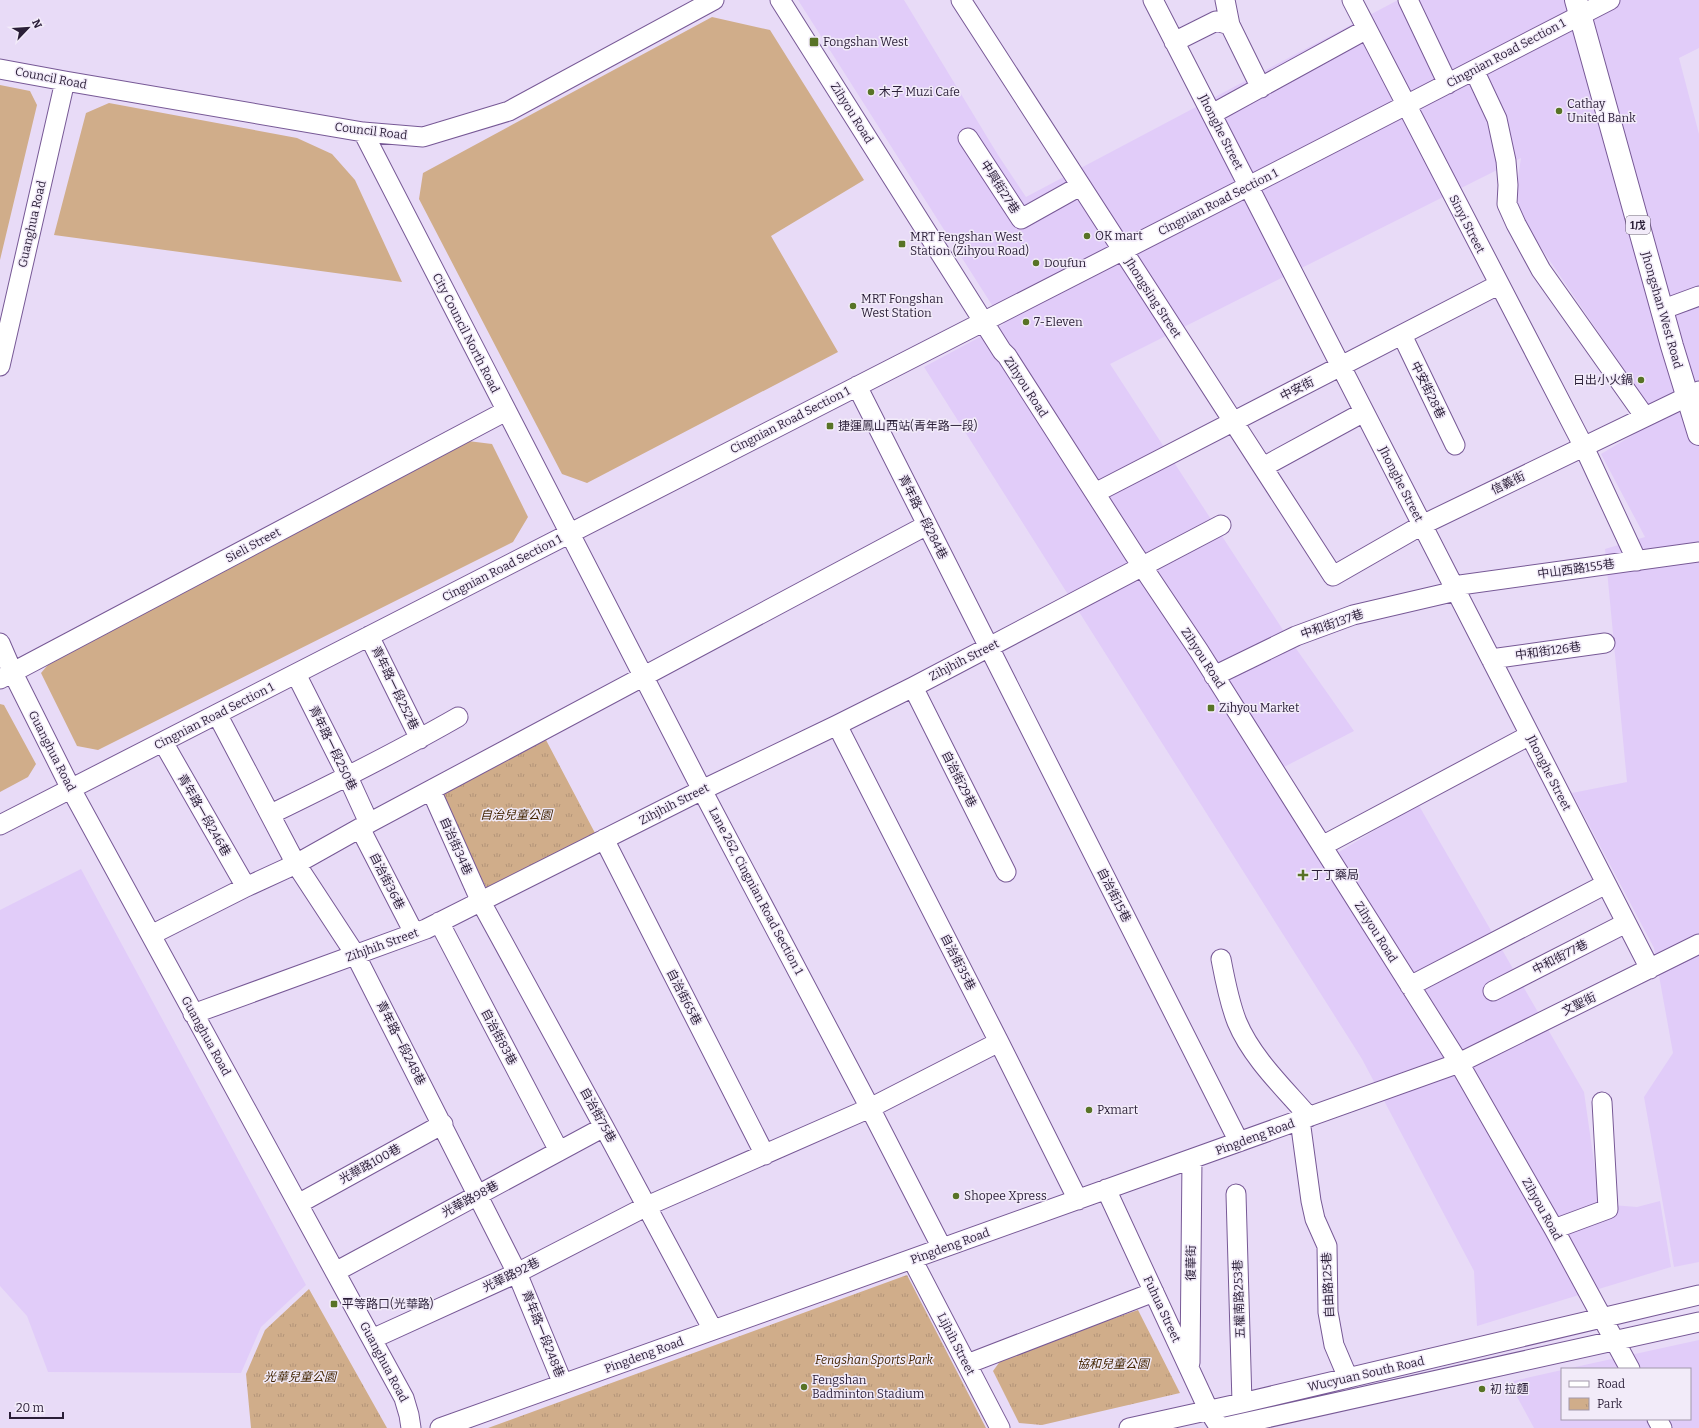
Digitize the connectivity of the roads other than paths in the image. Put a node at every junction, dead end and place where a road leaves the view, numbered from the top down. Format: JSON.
{"nodes":[{"id":1,"x":714,"y":0,"type":"edge"},
{"id":2,"x":780,"y":0,"type":"edge"},
{"id":3,"x":960,"y":0,"type":"edge"},
{"id":4,"x":1153,"y":0,"type":"edge"},
{"id":5,"x":1225,"y":0,"type":"edge"},
{"id":6,"x":1352,"y":0,"type":"edge"},
{"id":7,"x":1408,"y":0,"type":"edge"},
{"id":8,"x":1610,"y":0,"type":"edge"},
{"id":9,"x":1578,"y":7,"type":"edge"},
{"id":10,"x":1230,"y":25,"type":"junction"},
{"id":11,"x":1367,"y":29,"type":"junction"},
{"id":12,"x":1174,"y":42,"type":"junction"},
{"id":13,"x":0,"y":69,"type":"edge"},
{"id":14,"x":1474,"y":70,"type":"junction"},
{"id":15,"x":65,"y":82,"type":"junction"},
{"id":16,"x":1448,"y":84,"type":"junction"},
{"id":17,"x":1261,"y":88,"type":"junction"},
{"id":18,"x":1407,"y":104,"type":"junction"},
{"id":19,"x":1212,"y":114,"type":"junction"},
{"id":20,"x":363,"y":132,"type":"junction"},
{"id":21,"x":968,"y":138,"type":"dead end"},
{"id":22,"x":1080,"y":186,"type":"junction"},
{"id":23,"x":1249,"y":187,"type":"junction"},
{"id":24,"x":1122,"y":251,"type":"junction"},
{"id":25,"x":1498,"y":284,"type":"junction"},
{"id":26,"x":1699,"y":296,"type":"edge"},
{"id":27,"x":1661,"y":310,"type":"junction"},
{"id":28,"x":984,"y":322,"type":"junction"},
{"id":29,"x":1402,"y":335,"type":"junction"},
{"id":30,"x":0,"y":366,"type":"edge"},
{"id":31,"x":1341,"y":367,"type":"junction"},
{"id":32,"x":857,"y":386,"type":"junction"},
{"id":33,"x":1693,"y":394,"type":"edge"},
{"id":34,"x":506,"y":411,"type":"junction"},
{"id":35,"x":1364,"y":412,"type":"junction"},
{"id":36,"x":1644,"y":417,"type":"junction"},
{"id":37,"x":1233,"y":422,"type":"junction"},
{"id":38,"x":1699,"y":434,"type":"edge"},
{"id":39,"x":1455,"y":445,"type":"dead end"},
{"id":40,"x":1584,"y":447,"type":"junction"},
{"id":41,"x":1263,"y":467,"type":"junction"},
{"id":42,"x":1094,"y":493,"type":"junction"},
{"id":43,"x":927,"y":525,"type":"junction"},
{"id":44,"x":1220,"y":525,"type":"dead end"},
{"id":45,"x":1422,"y":525,"type":"junction"},
{"id":46,"x":570,"y":533,"type":"junction"},
{"id":47,"x":1699,"y":552,"type":"edge"},
{"id":48,"x":1637,"y":561,"type":"junction"},
{"id":49,"x":1142,"y":566,"type":"junction"},
{"id":50,"x":1333,"y":576,"type":"joint"},
{"id":51,"x":1455,"y":589,"type":"junction"},
{"id":52,"x":369,"y":636,"type":"junction"},
{"id":53,"x":0,"y":643,"type":"edge"},
{"id":54,"x":1605,"y":643,"type":"dead end"},
{"id":55,"x":989,"y":648,"type":"junction"},
{"id":56,"x":1491,"y":660,"type":"junction"},
{"id":57,"x":296,"y":674,"type":"junction"},
{"id":58,"x":6,"y":676,"type":"edge"},
{"id":59,"x":644,"y":676,"type":"junction"},
{"id":60,"x":1214,"y":676,"type":"junction"},
{"id":61,"x":913,"y":687,"type":"junction"},
{"id":62,"x":217,"y":714,"type":"junction"},
{"id":63,"x":458,"y":717,"type":"dead end"},
{"id":64,"x":837,"y":725,"type":"junction"},
{"id":65,"x":1530,"y":735,"type":"junction"},
{"id":66,"x":420,"y":739,"type":"junction"},
{"id":67,"x":163,"y":742,"type":"junction"},
{"id":68,"x":348,"y":777,"type":"junction"},
{"id":69,"x":71,"y":789,"type":"junction"},
{"id":70,"x":431,"y":790,"type":"junction"},
{"id":71,"x":702,"y":790,"type":"junction"},
{"id":72,"x":271,"y":814,"type":"junction"},
{"id":73,"x":365,"y":825,"type":"junction"},
{"id":74,"x":0,"y":826,"type":"edge"},
{"id":75,"x":604,"y":839,"type":"junction"},
{"id":76,"x":1322,"y":846,"type":"junction"},
{"id":77,"x":296,"y":864,"type":"junction"},
{"id":78,"x":1006,"y":872,"type":"dead end"},
{"id":79,"x":1606,"y":884,"type":"junction"},
{"id":80,"x":246,"y":887,"type":"junction"},
{"id":81,"x":481,"y":902,"type":"junction"},
{"id":82,"x":439,"y":922,"type":"junction"},
{"id":83,"x":1626,"y":923,"type":"junction"},
{"id":84,"x":414,"y":933,"type":"junction"},
{"id":85,"x":151,"y":935,"type":"junction"},
{"id":86,"x":1699,"y":944,"type":"edge"},
{"id":87,"x":355,"y":954,"type":"junction"},
{"id":88,"x":1221,"y":959,"type":"dead end"},
{"id":89,"x":1650,"y":969,"type":"junction"},
{"id":90,"x":1410,"y":986,"type":"junction"},
{"id":91,"x":1493,"y":991,"type":"dead end"},
{"id":92,"x":193,"y":1014,"type":"junction"},
{"id":93,"x":999,"y":1042,"type":"junction"},
{"id":94,"x":1460,"y":1063,"type":"junction"},
{"id":95,"x":1602,"y":1102,"type":"dead end"},
{"id":96,"x":870,"y":1108,"type":"junction"},
{"id":97,"x":1304,"y":1119,"type":"junction"},
{"id":98,"x":443,"y":1124,"type":"junction"},
{"id":99,"x":604,"y":1126,"type":"junction"},
{"id":100,"x":1239,"y":1142,"type":"junction"},
{"id":101,"x":559,"y":1151,"type":"junction"},
{"id":102,"x":765,"y":1154,"type":"junction"},
{"id":103,"x":1192,"y":1159,"type":"junction"},
{"id":104,"x":1106,"y":1190,"type":"junction"},
{"id":105,"x":478,"y":1194,"type":"junction"},
{"id":106,"x":1236,"y":1194,"type":"dead end"},
{"id":107,"x":1078,"y":1200,"type":"junction"},
{"id":108,"x":298,"y":1204,"type":"junction"},
{"id":109,"x":647,"y":1206,"type":"junction"},
{"id":110,"x":1554,"y":1229,"type":"junction"},
{"id":111,"x":942,"y":1248,"type":"junction"},
{"id":112,"x":912,"y":1259,"type":"junction"},
{"id":113,"x":335,"y":1272,"type":"junction"},
{"id":114,"x":517,"y":1273,"type":"junction"},
{"id":115,"x":1154,"y":1292,"type":"junction"},
{"id":116,"x":1699,"y":1295,"type":"edge"},
{"id":117,"x":1601,"y":1318,"type":"junction"},
{"id":118,"x":1699,"y":1322,"type":"edge"},
{"id":119,"x":713,"y":1330,"type":"junction"},
{"id":120,"x":372,"y":1339,"type":"junction"},
{"id":121,"x":1615,"y":1341,"type":"junction"},
{"id":122,"x":967,"y":1364,"type":"junction"},
{"id":123,"x":1190,"y":1368,"type":"junction"},
{"id":124,"x":1629,"y":1368,"type":"edge"},
{"id":125,"x":1348,"y":1378,"type":"junction"},
{"id":126,"x":563,"y":1384,"type":"junction"},
{"id":127,"x":1242,"y":1403,"type":"junction"},
{"id":128,"x":1209,"y":1411,"type":"junction"},
{"id":129,"x":411,"y":1428,"type":"edge"},
{"id":130,"x":440,"y":1428,"type":"edge"},
{"id":131,"x":1000,"y":1428,"type":"edge"},
{"id":132,"x":1129,"y":1428,"type":"edge"},
{"id":133,"x":1220,"y":1428,"type":"edge"}],
"edges":[{"from":1,"to":20,"type":"street","name":"Council Road"},
{"from":2,"to":28,"type":"street","name":"Zihyou Road"},
{"from":3,"to":22,"type":"street","name":"Jhongsing Street"},
{"from":4,"to":12,"type":"street","name":"Jhonghe Street"},
{"from":5,"to":10,"type":"street"},
{"from":6,"to":11,"type":"street","name":"Sinyi Street"},
{"from":7,"to":16,"type":"street"},
{"from":8,"to":9,"type":"street","name":"Cingnian Road Section 1"},
{"from":9,"to":14,"type":"street","name":"Cingnian Road Section 1"},
{"from":9,"to":27,"type":"main road","name":"Jhongshan West Road","number":"1戊"},
{"from":10,"to":12,"type":"street"},
{"from":10,"to":17,"type":"street"},
{"from":11,"to":17,"type":"street"},
{"from":11,"to":18,"type":"street","name":"Sinyi Street"},
{"from":12,"to":19,"type":"street","name":"Jhonghe Street"},
{"from":13,"to":15,"type":"street","name":"Council Road"},
{"from":14,"to":16,"type":"street","name":"Cingnian Road Section 1"},
{"from":14,"to":36,"type":"street"},
{"from":15,"to":20,"type":"street","name":"Council Road"},
{"from":15,"to":30,"type":"street","name":"Guanghua Road"},
{"from":16,"to":18,"type":"street","name":"Cingnian Road Section 1"},
{"from":17,"to":19,"type":"street"},
{"from":18,"to":23,"type":"street","name":"Cingnian Road Section 1"},
{"from":18,"to":25,"type":"street","name":"Sinyi Street"},
{"from":19,"to":23,"type":"street","name":"Jhonghe Street"},
{"from":20,"to":34,"type":"street","name":"City Council North Road"},
{"from":21,"to":22,"type":"street","name":"中興街27巷"},
{"from":22,"to":24,"type":"street","name":"Jhongsing Street"},
{"from":23,"to":24,"type":"street","name":"Cingnian Road Section 1"},
{"from":23,"to":31,"type":"street","name":"Jhonghe Street"},
{"from":24,"to":28,"type":"street","name":"Cingnian Road Section 1"},
{"from":24,"to":37,"type":"street","name":"Jhongsing Street"},
{"from":25,"to":29,"type":"street","name":"中安街"},
{"from":25,"to":40,"type":"street","name":"Sinyi Street"},
{"from":26,"to":27,"type":"street"},
{"from":27,"to":33,"type":"main road","name":"Jhongshan West Road","number":"1戊"},
{"from":28,"to":32,"type":"street","name":"Cingnian Road Section 1"},
{"from":28,"to":42,"type":"street","name":"Zihyou Road"},
{"from":29,"to":31,"type":"street","name":"中安街"},
{"from":29,"to":39,"type":"street","name":"中安街28巷"},
{"from":31,"to":35,"type":"street","name":"Jhonghe Street"},
{"from":31,"to":37,"type":"street","name":"中安街"},
{"from":32,"to":43,"type":"street","name":"青年路一段284巷"},
{"from":32,"to":46,"type":"street","name":"Cingnian Road Section 1"},
{"from":33,"to":36,"type":"street","name":"信義街"},
{"from":33,"to":38,"type":"main road","name":"Jhongshan West Road","number":"1戊"},
{"from":34,"to":46,"type":"street","name":"City Council North Road"},
{"from":34,"to":58,"type":"street","name":"Sieli Street"},
{"from":35,"to":41,"type":"street"},
{"from":35,"to":45,"type":"street","name":"Jhonghe Street"},
{"from":36,"to":40,"type":"street","name":"信義街"},
{"from":37,"to":41,"type":"street","name":"Jhongsing Street"},
{"from":37,"to":42,"type":"street","name":"中安街"},
{"from":40,"to":45,"type":"street","name":"信義街"},
{"from":40,"to":48,"type":"street","name":"Sinyi Street"},
{"from":41,"to":50,"type":"street","name":"Jhongsing Street"},
{"from":42,"to":49,"type":"street","name":"Zihyou Road"},
{"from":43,"to":55,"type":"street","name":"青年路一段284巷"},
{"from":43,"to":59,"type":"street"},
{"from":44,"to":49,"type":"street","name":"Zihjhih Street"},
{"from":45,"to":50,"type":"street","name":"信義街"},
{"from":45,"to":51,"type":"street","name":"Jhonghe Street"},
{"from":46,"to":52,"type":"street","name":"Cingnian Road Section 1"},
{"from":46,"to":59,"type":"street","name":"Lane 262, Cingnian Road Section 1"},
{"from":47,"to":48,"type":"street","name":"中山西路155巷"},
{"from":48,"to":51,"type":"street","name":"中山西路155巷"},
{"from":49,"to":55,"type":"street","name":"Zihjhih Street"},
{"from":49,"to":60,"type":"street","name":"Zihyou Road"},
{"from":51,"to":56,"type":"street","name":"Jhonghe Street"},
{"from":51,"to":60,"type":"street","name":"中和街137巷"},
{"from":52,"to":57,"type":"street","name":"Cingnian Road Section 1"},
{"from":52,"to":66,"type":"street","name":"青年路一段252巷"},
{"from":53,"to":58,"type":"street","name":"Guanghua Road"},
{"from":54,"to":56,"type":"street","name":"中和街126巷"},
{"from":55,"to":61,"type":"street","name":"Zihjhih Street"},
{"from":55,"to":100,"type":"street","name":"自治街15巷"},
{"from":56,"to":65,"type":"street","name":"Jhonghe Street"},
{"from":57,"to":62,"type":"street","name":"Cingnian Road Section 1"},
{"from":57,"to":68,"type":"street","name":"青年路一段250巷"},
{"from":58,"to":69,"type":"street","name":"Guanghua Road"},
{"from":59,"to":70,"type":"street"},
{"from":59,"to":71,"type":"street","name":"Lane 262, Cingnian Road Section 1"},
{"from":60,"to":76,"type":"street","name":"Zihyou Road"},
{"from":61,"to":64,"type":"street","name":"Zihjhih Street"},
{"from":61,"to":78,"type":"street","name":"自治街29巷"},
{"from":62,"to":67,"type":"street","name":"Cingnian Road Section 1"},
{"from":62,"to":72,"type":"street","name":"青年路一段248巷"},
{"from":63,"to":66,"type":"street"},
{"from":64,"to":71,"type":"street","name":"Zihjhih Street"},
{"from":64,"to":93,"type":"street","name":"自治街35巷"},
{"from":65,"to":76,"type":"street"},
{"from":65,"to":79,"type":"street","name":"Jhonghe Street"},
{"from":66,"to":68,"type":"street"},
{"from":67,"to":69,"type":"street","name":"Cingnian Road Section 1"},
{"from":67,"to":80,"type":"street","name":"青年路一段246巷"},
{"from":68,"to":72,"type":"street"},
{"from":68,"to":73,"type":"street","name":"青年路一段250巷"},
{"from":69,"to":74,"type":"street","name":"Cingnian Road Section 1"},
{"from":69,"to":85,"type":"street","name":"Guanghua Road"},
{"from":70,"to":73,"type":"street"},
{"from":70,"to":81,"type":"street","name":"自治街34巷"},
{"from":71,"to":75,"type":"street","name":"Zihjhih Street"},
{"from":71,"to":96,"type":"street","name":"Lane 262, Cingnian Road Section 1"},
{"from":72,"to":77,"type":"street","name":"青年路一段248巷"},
{"from":73,"to":77,"type":"street"},
{"from":73,"to":84,"type":"street","name":"自治街36巷"},
{"from":75,"to":81,"type":"street","name":"Zihjhih Street"},
{"from":75,"to":102,"type":"street","name":"自治街65巷"},
{"from":76,"to":90,"type":"street","name":"Zihyou Road"},
{"from":77,"to":80,"type":"street"},
{"from":77,"to":87,"type":"street","name":"青年路一段248巷"},
{"from":79,"to":83,"type":"street","name":"Jhonghe Street"},
{"from":79,"to":90,"type":"street"},
{"from":80,"to":85,"type":"street"},
{"from":81,"to":82,"type":"street","name":"Zihjhih Street"},
{"from":81,"to":99,"type":"street","name":"自治街75巷"},
{"from":82,"to":84,"type":"street","name":"Zihjhih Street"},
{"from":82,"to":101,"type":"street","name":"自治街83巷"},
{"from":83,"to":89,"type":"street","name":"Jhonghe Street"},
{"from":83,"to":91,"type":"street","name":"中和街77巷"},
{"from":84,"to":87,"type":"street","name":"Zihjhih Street"},
{"from":85,"to":92,"type":"street","name":"Guanghua Road"},
{"from":86,"to":89,"type":"street","name":"文聖街"},
{"from":87,"to":92,"type":"street","name":"Zihjhih Street"},
{"from":87,"to":98,"type":"street","name":"青年路一段248巷"},
{"from":88,"to":97,"type":"street"},
{"from":89,"to":94,"type":"street","name":"文聖街"},
{"from":90,"to":94,"type":"street","name":"Zihyou Road"},
{"from":92,"to":108,"type":"street","name":"Guanghua Road"},
{"from":93,"to":96,"type":"street","name":"光華路92巷"},
{"from":93,"to":107,"type":"street","name":"自治街35巷"},
{"from":94,"to":97,"type":"street","name":"Pingdeng Road"},
{"from":94,"to":110,"type":"street","name":"Zihyou Road"},
{"from":95,"to":110,"type":"street"},
{"from":96,"to":102,"type":"street","name":"光華路92巷"},
{"from":96,"to":111,"type":"street","name":"Lane 262, Cingnian Road Section 1"},
{"from":97,"to":100,"type":"street","name":"Pingdeng Road"},
{"from":97,"to":125,"type":"street","name":"自由路125巷"},
{"from":98,"to":105,"type":"street","name":"青年路一段248巷"},
{"from":98,"to":108,"type":"street","name":"光華路100巷"},
{"from":99,"to":101,"type":"street","name":"光華路98巷"},
{"from":99,"to":109,"type":"street","name":"自治街75巷"},
{"from":100,"to":103,"type":"street","name":"Pingdeng Road"},
{"from":101,"to":105,"type":"street","name":"光華路98巷"},
{"from":102,"to":109,"type":"street","name":"光華路92巷"},
{"from":103,"to":104,"type":"street","name":"Pingdeng Road"},
{"from":103,"to":123,"type":"street","name":"復華街"},
{"from":104,"to":107,"type":"street","name":"Pingdeng Road"},
{"from":104,"to":115,"type":"street","name":"Fuhua Street"},
{"from":105,"to":113,"type":"street","name":"光華路98巷"},
{"from":105,"to":114,"type":"street","name":"青年路一段248巷"},
{"from":106,"to":127,"type":"street","name":"五權南路253巷"},
{"from":107,"to":111,"type":"street","name":"Pingdeng Road"},
{"from":108,"to":113,"type":"street","name":"Guanghua Road"},
{"from":109,"to":114,"type":"street","name":"光華路92巷"},
{"from":109,"to":119,"type":"street","name":"自治街75巷"},
{"from":110,"to":117,"type":"street","name":"Zihyou Road"},
{"from":111,"to":112,"type":"street","name":"Pingdeng Road"},
{"from":112,"to":119,"type":"street","name":"Pingdeng Road"},
{"from":112,"to":122,"type":"street","name":"Lijhih Street"},
{"from":113,"to":120,"type":"street","name":"Guanghua Road"},
{"from":114,"to":120,"type":"street","name":"光華路92巷"},
{"from":114,"to":126,"type":"street","name":"青年路一段248巷"},
{"from":115,"to":122,"type":"street"},
{"from":115,"to":123,"type":"street","name":"Fuhua Street"},
{"from":116,"to":117,"type":"street","name":"Wucyuan South Road"},
{"from":117,"to":121,"type":"street","name":"Zihyou Road"},
{"from":117,"to":125,"type":"street","name":"Wucyuan South Road"},
{"from":118,"to":121,"type":"street","name":"Wucyuan South Road"},
{"from":119,"to":126,"type":"street","name":"Pingdeng Road"},
{"from":120,"to":129,"type":"street","name":"Guanghua Road"},
{"from":121,"to":124,"type":"street","name":"Zihyou Road"},
{"from":121,"to":133,"type":"street","name":"Wucyuan South Road"},
{"from":122,"to":131,"type":"street","name":"Lijhih Street"},
{"from":123,"to":128,"type":"street","name":"Fuhua Street"},
{"from":125,"to":127,"type":"street","name":"Wucyuan South Road"},
{"from":126,"to":130,"type":"street","name":"Pingdeng Road"},
{"from":127,"to":128,"type":"street","name":"Wucyuan South Road"},
{"from":128,"to":132,"type":"street","name":"Wucyuan South Road"},
{"from":128,"to":133,"type":"street","name":"Fuhua Street"}]}
